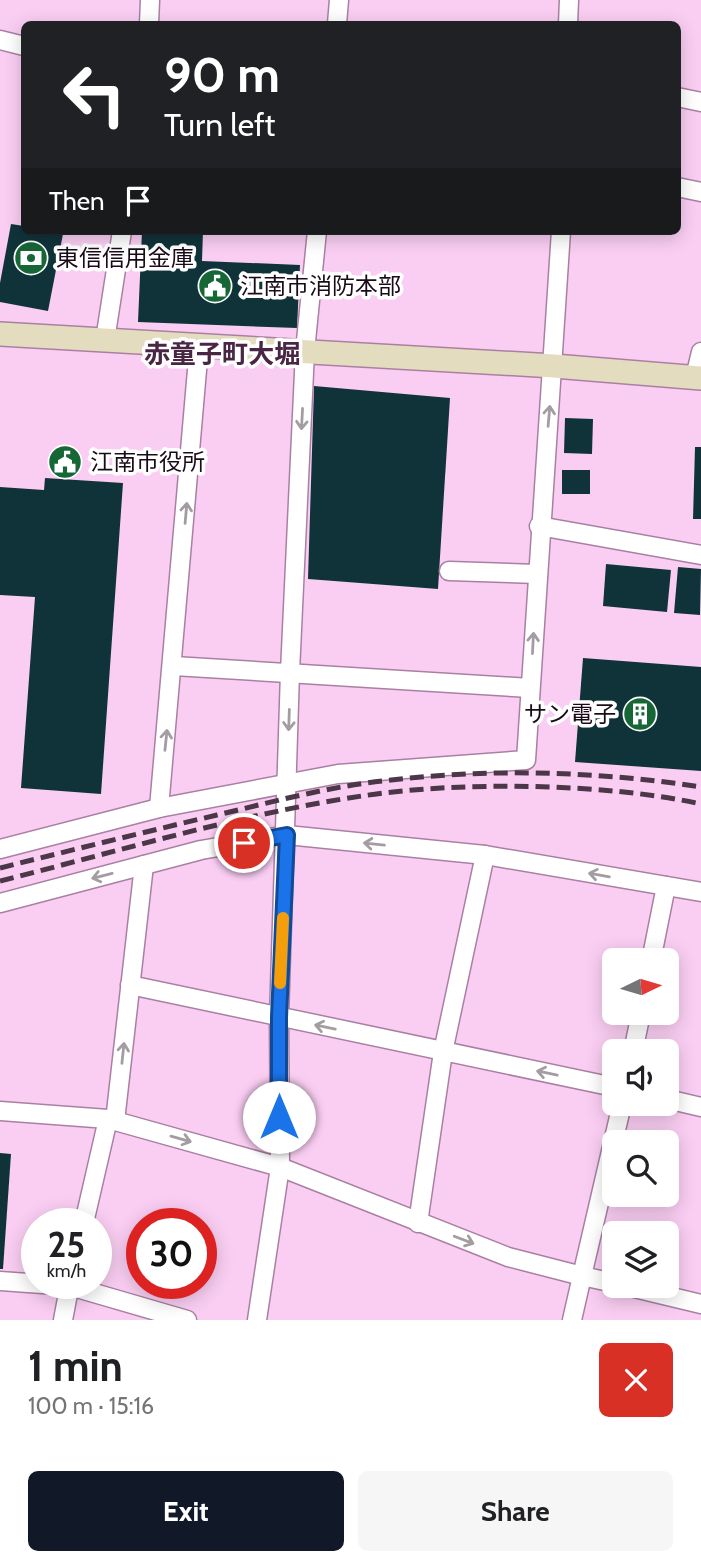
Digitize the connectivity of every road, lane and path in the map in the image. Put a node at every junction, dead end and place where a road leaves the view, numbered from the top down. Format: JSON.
{"nodes":[{"id":1,"x":150,"y":0,"type":"edge"},
{"id":2,"x":339,"y":0,"type":"edge"},
{"id":3,"x":569,"y":0,"type":"edge"},
{"id":4,"x":149,"y":21,"type":"edge"},
{"id":5,"x":337,"y":21,"type":"edge"},
{"id":6,"x":568,"y":21,"type":"edge"},
{"id":7,"x":0,"y":40,"type":"edge"},
{"id":8,"x":21,"y":45,"type":"edge"},
{"id":9,"x":681,"y":98,"type":"edge"},
{"id":10,"x":701,"y":102,"type":"edge"},
{"id":11,"x":681,"y":188,"type":"edge"},
{"id":12,"x":701,"y":192,"type":"edge"},
{"id":13,"x":121,"y":235,"type":"edge"},
{"id":14,"x":317,"y":235,"type":"edge"},
{"id":15,"x":561,"y":235,"type":"edge"},
{"id":16,"x":0,"y":334,"type":"edge"},
{"id":17,"x":105,"y":340,"type":"junction"},
{"id":18,"x":199,"y":347,"type":"junction"},
{"id":19,"x":305,"y":351,"type":"junction"},
{"id":20,"x":701,"y":352,"type":"edge"},
{"id":21,"x":554,"y":366,"type":"junction"},
{"id":22,"x":698,"y":377,"type":"edge"},
{"id":23,"x":539,"y":526,"type":"junction"},
{"id":24,"x":701,"y":555,"type":"edge"},
{"id":25,"x":449,"y":571,"type":"dead end"},
{"id":26,"x":537,"y":574,"type":"junction"},
{"id":27,"x":174,"y":666,"type":"junction"},
{"id":28,"x":290,"y":672,"type":"junction"},
{"id":29,"x":530,"y":688,"type":"junction"},
{"id":30,"x":286,"y":783,"type":"junction"},
{"id":31,"x":159,"y":808,"type":"junction"},
{"id":32,"x":287,"y":835,"type":"junction"},
{"id":33,"x":0,"y":849,"type":"edge"},
{"id":34,"x":485,"y":855,"type":"junction"},
{"id":35,"x":144,"y":865,"type":"junction"},
{"id":36,"x":666,"y":886,"type":"junction"},
{"id":37,"x":701,"y":892,"type":"edge"},
{"id":38,"x":0,"y":902,"type":"edge"},
{"id":39,"x":654,"y":948,"type":"edge"},
{"id":40,"x":130,"y":985,"type":"junction"},
{"id":41,"x":279,"y":1017,"type":"junction"},
{"id":42,"x":443,"y":1052,"type":"junction"},
{"id":43,"x":602,"y":1085,"type":"edge"},
{"id":44,"x":679,"y":1102,"type":"edge"},
{"id":45,"x":701,"y":1107,"type":"edge"},
{"id":46,"x":0,"y":1111,"type":"edge"},
{"id":47,"x":619,"y":1116,"type":"edge"},
{"id":48,"x":112,"y":1120,"type":"junction"},
{"id":49,"x":279,"y":1167,"type":"junction"},
{"id":50,"x":88,"y":1208,"type":"edge"},
{"id":51,"x":418,"y":1223,"type":"junction"},
{"id":52,"x":582,"y":1276,"type":"junction"},
{"id":53,"x":602,"y":1280,"type":"edge"},
{"id":54,"x":0,"y":1281,"type":"edge"},
{"id":55,"x":21,"y":1282,"type":"edge"},
{"id":56,"x":112,"y":1297,"type":"edge"},
{"id":57,"x":676,"y":1298,"type":"edge"},
{"id":58,"x":67,"y":1299,"type":"edge"},
{"id":59,"x":701,"y":1304,"type":"edge"},
{"id":60,"x":63,"y":1320,"type":"edge"},
{"id":61,"x":187,"y":1320,"type":"edge"},
{"id":62,"x":257,"y":1320,"type":"edge"},
{"id":63,"x":572,"y":1320,"type":"edge"}],
"edges":[{"from":1,"to":4,"type":"street"},
{"from":2,"to":5,"type":"street"},
{"from":3,"to":6,"type":"street"},
{"from":7,"to":8,"type":"street"},
{"from":9,"to":10,"type":"street"},
{"from":11,"to":12,"type":"street"},
{"from":13,"to":17,"type":"street"},
{"from":14,"to":19,"type":"street"},
{"from":15,"to":21,"type":"street"},
{"from":16,"to":17,"type":"street"},
{"from":17,"to":18,"type":"street"},
{"from":18,"to":19,"type":"street"},
{"from":27,"to":18,"type":"street","one_way":true},
{"from":19,"to":21,"type":"street"},
{"from":19,"to":28,"type":"street","one_way":true},
{"from":20,"to":22,"type":"street"},
{"from":21,"to":22,"type":"street"},
{"from":23,"to":21,"type":"street","one_way":true},
{"from":23,"to":24,"type":"street"},
{"from":23,"to":26,"type":"street"},
{"from":25,"to":26,"type":"street"},
{"from":29,"to":26,"type":"street","one_way":true},
{"from":27,"to":28,"type":"street"},
{"from":31,"to":27,"type":"street","one_way":true},
{"from":28,"to":29,"type":"street"},
{"from":28,"to":30,"type":"street","one_way":true},
{"from":29,"to":30,"type":"street"},
{"from":30,"to":31,"type":"street"},
{"from":30,"to":32,"type":"street"},
{"from":31,"to":33,"type":"street"},
{"from":34,"to":32,"type":"street","one_way":true},
{"from":32,"to":35,"type":"street"},
{"from":32,"to":41,"type":"street"},
{"from":36,"to":34,"type":"street","one_way":true},
{"from":34,"to":42,"type":"street"},
{"from":35,"to":38,"type":"street","one_way":true},
{"from":35,"to":40,"type":"street"},
{"from":36,"to":37,"type":"street"},
{"from":36,"to":39,"type":"street"},
{"from":40,"to":41,"type":"street"},
{"from":48,"to":40,"type":"street","one_way":true},
{"from":42,"to":41,"type":"street","one_way":true},
{"from":41,"to":49,"type":"street"},
{"from":43,"to":42,"type":"street","one_way":true},
{"from":42,"to":51,"type":"street"},
{"from":44,"to":45,"type":"street"},
{"from":46,"to":48,"type":"street"},
{"from":47,"to":52,"type":"street"},
{"from":48,"to":49,"type":"street","one_way":true},
{"from":48,"to":50,"type":"street"},
{"from":49,"to":51,"type":"street"},
{"from":49,"to":62,"type":"street"},
{"from":51,"to":52,"type":"street","one_way":true},
{"from":52,"to":53,"type":"street"},
{"from":52,"to":63,"type":"street"},
{"from":54,"to":55,"type":"street"},
{"from":56,"to":61,"type":"street"},
{"from":57,"to":59,"type":"street"},
{"from":58,"to":60,"type":"street"}]}
